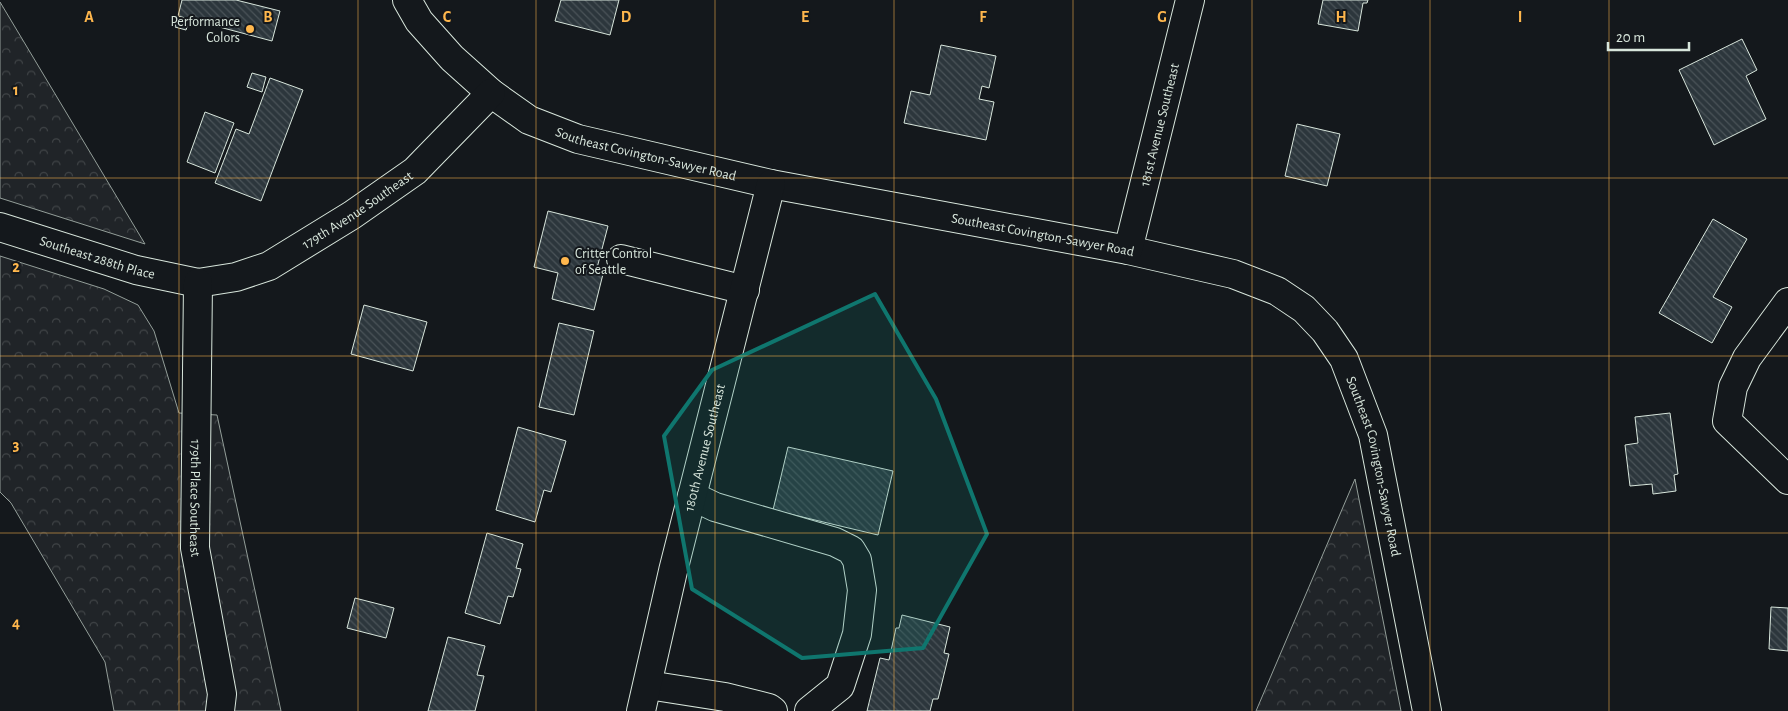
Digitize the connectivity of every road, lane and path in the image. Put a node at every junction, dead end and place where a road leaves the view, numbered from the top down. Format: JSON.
{"nodes":[{"id":1,"x":407,"y":0,"type":"edge"},
{"id":2,"x":1190,"y":0,"type":"edge"},
{"id":3,"x":491,"y":93,"type":"junction"},
{"id":4,"x":771,"y":184,"type":"junction"},
{"id":5,"x":0,"y":227,"type":"edge"},
{"id":6,"x":1128,"y":250,"type":"junction"},
{"id":7,"x":621,"y":259,"type":"dead end"},
{"id":8,"x":198,"y":283,"type":"junction"},
{"id":9,"x":745,"y":290,"type":"junction"},
{"id":10,"x":1788,"y":302,"type":"edge"},
{"id":11,"x":1788,"y":480,"type":"edge"},
{"id":12,"x":692,"y":496,"type":"junction"},
{"id":13,"x":648,"y":685,"type":"junction"},
{"id":14,"x":220,"y":711,"type":"edge"},
{"id":15,"x":641,"y":711,"type":"edge"},
{"id":16,"x":773,"y":711,"type":"edge"},
{"id":17,"x":809,"y":711,"type":"edge"},
{"id":18,"x":1427,"y":711,"type":"edge"}],
"edges":[{"from":1,"to":3,"type":"street","name":"Southeast Covington-Sawyer Road"},
{"from":2,"to":6,"type":"street","name":"181st Avenue Southeast"},
{"from":3,"to":4,"type":"street","name":"Southeast Covington-Sawyer Road"},
{"from":3,"to":8,"type":"street","name":"179th Avenue Southeast"},
{"from":4,"to":6,"type":"street","name":"Southeast Covington-Sawyer Road"},
{"from":4,"to":9,"type":"street","name":"180th Avenue Southeast"},
{"from":5,"to":8,"type":"street","name":"Southeast 288th Place"},
{"from":6,"to":18,"type":"street","name":"Southeast Covington-Sawyer Road"},
{"from":7,"to":9,"type":"street"},
{"from":8,"to":14,"type":"street","name":"179th Place Southeast"},
{"from":9,"to":12,"type":"street","name":"180th Avenue Southeast"},
{"from":10,"to":11,"type":"street"},
{"from":12,"to":13,"type":"street","name":"180th Avenue Southeast"},
{"from":12,"to":17,"type":"street"},
{"from":13,"to":15,"type":"street","name":"180th Avenue Southeast"},
{"from":13,"to":16,"type":"street"}]}
